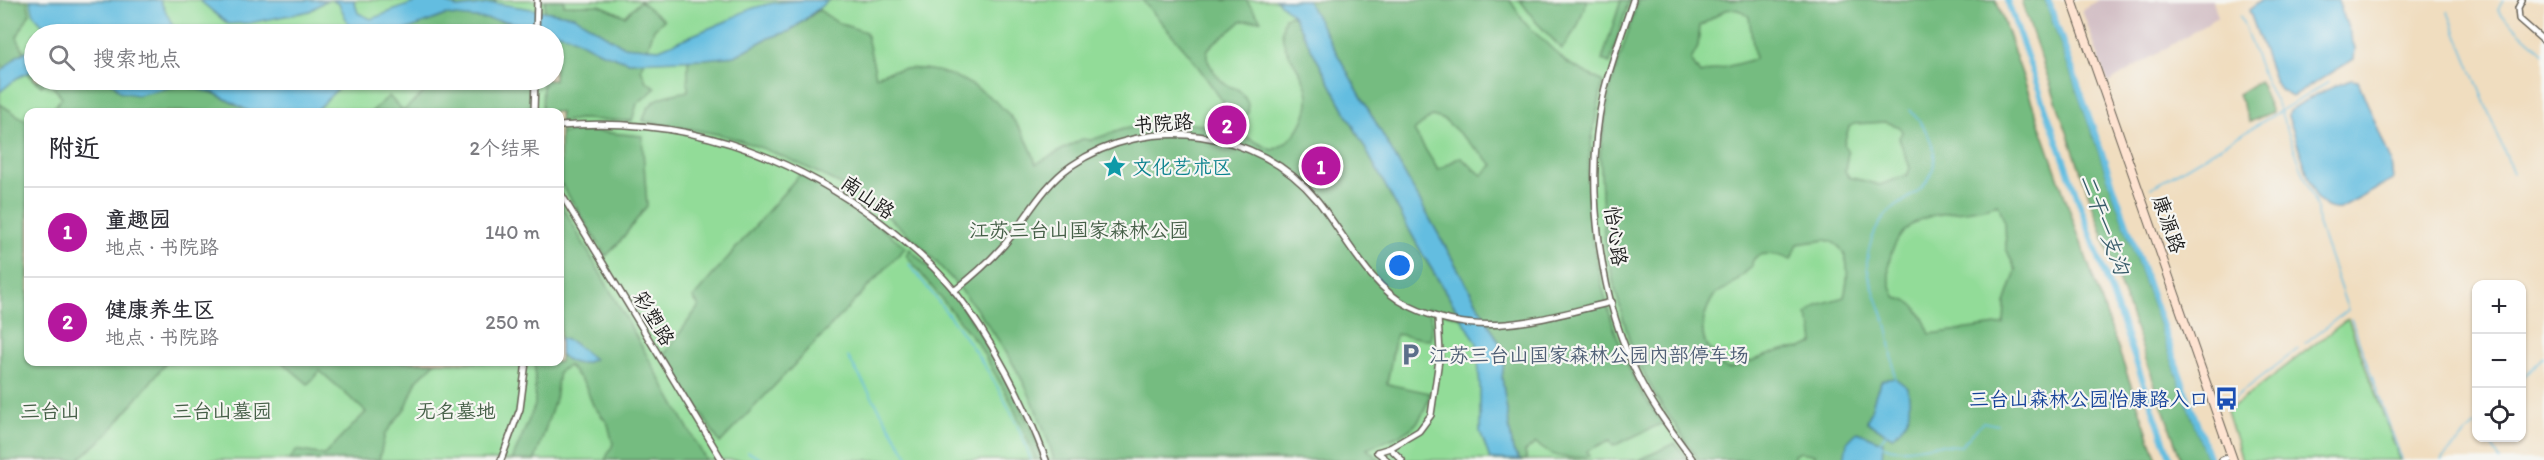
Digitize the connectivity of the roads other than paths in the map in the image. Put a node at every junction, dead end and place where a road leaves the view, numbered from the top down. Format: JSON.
{"nodes":[{"id":1,"x":1633,"y":0,"type":"edge"},
{"id":2,"x":2072,"y":0,"type":"edge"},
{"id":3,"x":2522,"y":0,"type":"edge"},
{"id":4,"x":537,"y":1,"type":"edge"},
{"id":5,"x":537,"y":24,"type":"edge"},
{"id":6,"x":2544,"y":41,"type":"edge"},
{"id":7,"x":535,"y":90,"type":"edge"},
{"id":8,"x":534,"y":108,"type":"edge"},
{"id":9,"x":564,"y":126,"type":"edge"},
{"id":10,"x":564,"y":199,"type":"edge"},
{"id":11,"x":954,"y":291,"type":"junction"},
{"id":12,"x":1612,"y":302,"type":"junction"},
{"id":13,"x":1438,"y":317,"type":"junction"},
{"id":14,"x":525,"y":366,"type":"edge"},
{"id":15,"x":1390,"y":448,"type":"junction"},
{"id":16,"x":2232,"y":458,"type":"edge"},
{"id":17,"x":501,"y":460,"type":"edge"},
{"id":18,"x":722,"y":460,"type":"edge"},
{"id":19,"x":1046,"y":460,"type":"edge"},
{"id":20,"x":1386,"y":460,"type":"edge"},
{"id":21,"x":1402,"y":460,"type":"edge"},
{"id":22,"x":1693,"y":460,"type":"edge"},
{"id":23,"x":2222,"y":460,"type":"edge"}],
"edges":[{"from":1,"to":12,"type":"street","name":"怡心路"},
{"from":2,"to":16,"type":"street","name":"康源路"},
{"from":3,"to":6,"type":"street"},
{"from":4,"to":5,"type":"street"},
{"from":7,"to":8,"type":"street"},
{"from":9,"to":11,"type":"street","name":"南山路"},
{"from":10,"to":18,"type":"street","name":"彩塑路"},
{"from":11,"to":13,"type":"street","name":"书院路"},
{"from":11,"to":19,"type":"street","name":"南山路"},
{"from":12,"to":13,"type":"street","name":"书院路"},
{"from":12,"to":22,"type":"street","name":"怡心路"},
{"from":13,"to":15,"type":"street"},
{"from":14,"to":17,"type":"street"},
{"from":15,"to":20,"type":"street"},
{"from":15,"to":21,"type":"street"},
{"from":16,"to":23,"type":"street"}]}
